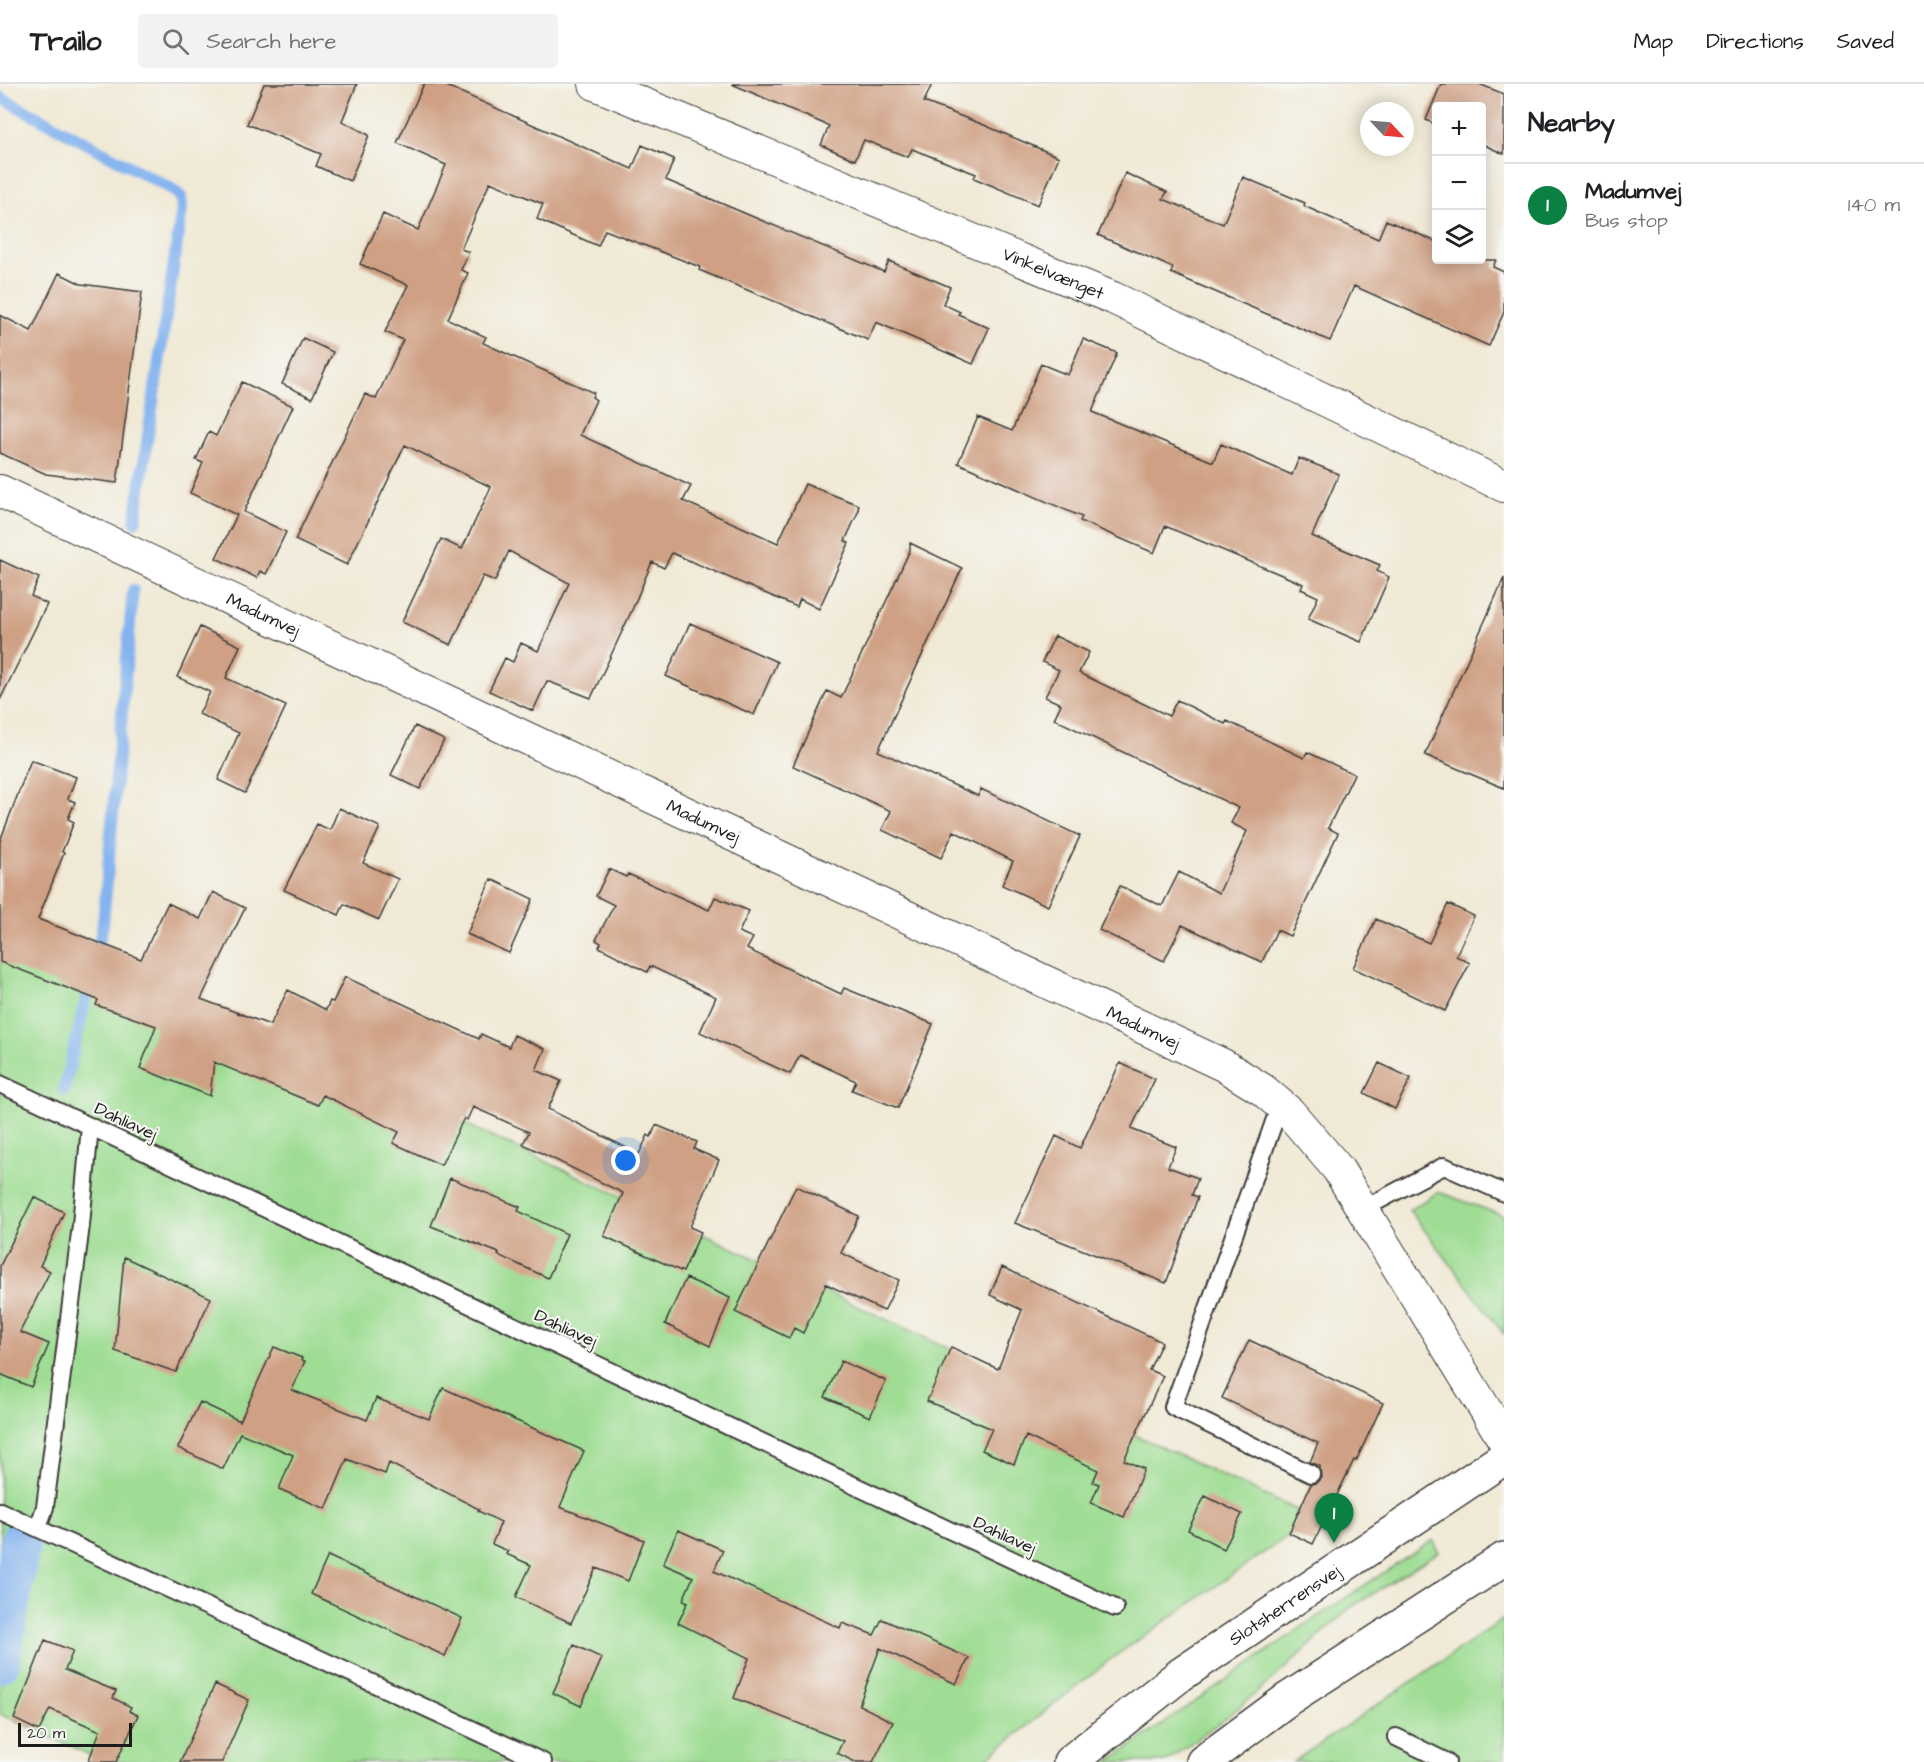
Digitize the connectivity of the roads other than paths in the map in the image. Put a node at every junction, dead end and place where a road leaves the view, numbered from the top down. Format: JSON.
{"nodes":[{"id":1,"x":595,"y":84,"type":"edge"},
{"id":2,"x":1504,"y":486,"type":"edge"},
{"id":3,"x":0,"y":491,"type":"edge"},
{"id":4,"x":0,"y":1084,"type":"edge"},
{"id":5,"x":1280,"y":1105,"type":"junction"},
{"id":6,"x":90,"y":1126,"type":"junction"},
{"id":7,"x":1504,"y":1193,"type":"edge"},
{"id":8,"x":1363,"y":1209,"type":"junction"},
{"id":9,"x":1504,"y":1440,"type":"edge"},
{"id":10,"x":1504,"y":1458,"type":"edge"},
{"id":11,"x":1311,"y":1474,"type":"dead end"},
{"id":12,"x":0,"y":1511,"type":"edge"},
{"id":13,"x":38,"y":1528,"type":"junction"},
{"id":14,"x":1504,"y":1559,"type":"edge"},
{"id":15,"x":1114,"y":1608,"type":"dead end"},
{"id":16,"x":1396,"y":1737,"type":"dead end"},
{"id":17,"x":543,"y":1762,"type":"edge"},
{"id":18,"x":1070,"y":1762,"type":"edge"},
{"id":19,"x":1203,"y":1762,"type":"edge"},
{"id":20,"x":1447,"y":1762,"type":"edge"}],
"edges":[{"from":1,"to":2,"type":"street","name":"Vinkelvænget"},
{"from":3,"to":5,"type":"street","name":"Madumvej"},
{"from":4,"to":6,"type":"lane","name":"Dahliavej"},
{"from":5,"to":8,"type":"street","name":"Madumvej"},
{"from":5,"to":11,"type":"lane"},
{"from":6,"to":13,"type":"lane"},
{"from":6,"to":15,"type":"lane","name":"Dahliavej"},
{"from":7,"to":8,"type":"lane"},
{"from":8,"to":9,"type":"street","name":"Madumvej"},
{"from":10,"to":18,"type":"street","name":"Slotsherrensvej"},
{"from":12,"to":13,"type":"lane"},
{"from":13,"to":17,"type":"lane"},
{"from":14,"to":19,"type":"street"},
{"from":16,"to":20,"type":"lane"}]}
